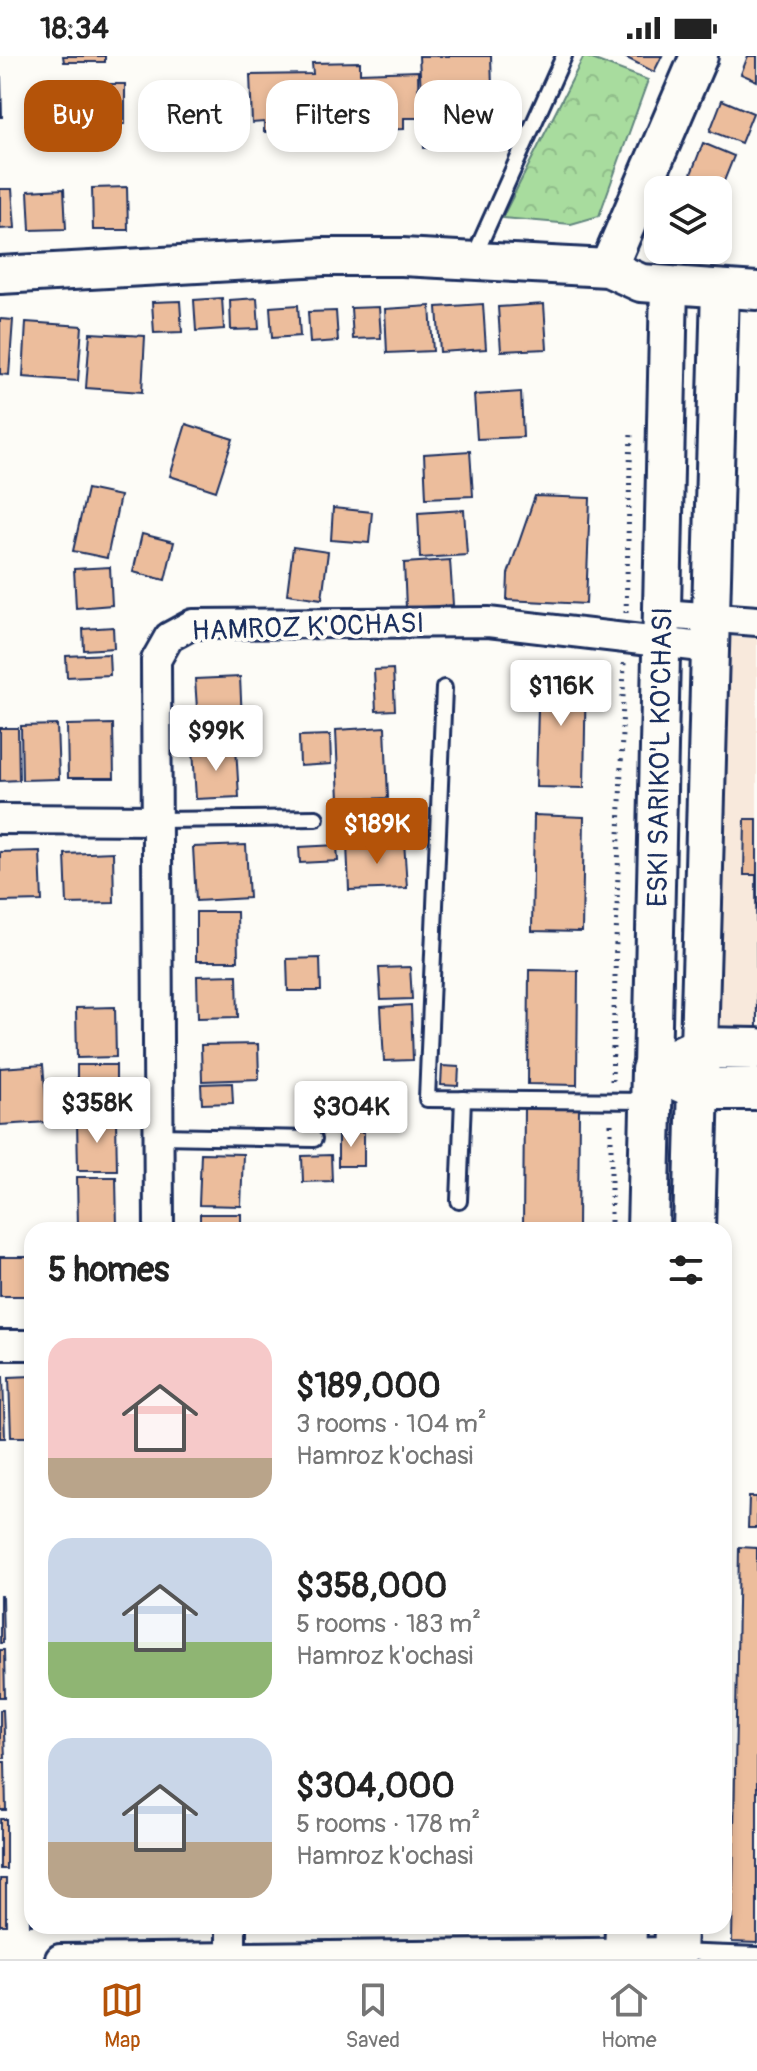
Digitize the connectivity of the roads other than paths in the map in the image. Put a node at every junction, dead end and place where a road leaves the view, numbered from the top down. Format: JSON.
{"nodes":[{"id":1,"x":564,"y":56,"type":"edge"},
{"id":2,"x":699,"y":56,"type":"edge"},
{"id":3,"x":473,"y":259,"type":"junction"},
{"id":4,"x":608,"y":268,"type":"junction"},
{"id":5,"x":0,"y":275,"type":"edge"},
{"id":6,"x":669,"y":285,"type":"junction"},
{"id":7,"x":720,"y":289,"type":"junction"},
{"id":8,"x":757,"y":291,"type":"edge"},
{"id":9,"x":757,"y":621,"type":"edge"},
{"id":10,"x":662,"y":628,"type":"junction"},
{"id":11,"x":710,"y":634,"type":"junction"},
{"id":12,"x":444,"y":688,"type":"dead end"},
{"id":13,"x":316,"y":818,"type":"dead end"},
{"id":14,"x":0,"y":819,"type":"edge"},
{"id":15,"x":158,"y":820,"type":"junction"},
{"id":16,"x":699,"y":1048,"type":"junction"},
{"id":17,"x":757,"y":1049,"type":"edge"},
{"id":18,"x":652,"y":1085,"type":"junction"},
{"id":19,"x":698,"y":1089,"type":"junction"},
{"id":20,"x":757,"y":1089,"type":"edge"},
{"id":21,"x":463,"y":1099,"type":"junction"},
{"id":22,"x":159,"y":1136,"type":"junction"},
{"id":23,"x":314,"y":1139,"type":"dead end"},
{"id":24,"x":459,"y":1201,"type":"dead end"},
{"id":25,"x":159,"y":1222,"type":"edge"},
{"id":26,"x":648,"y":1222,"type":"edge"},
{"id":27,"x":694,"y":1222,"type":"edge"},
{"id":28,"x":0,"y":1345,"type":"edge"},
{"id":29,"x":24,"y":1345,"type":"edge"},
{"id":30,"x":231,"y":1934,"type":"edge"},
{"id":31,"x":625,"y":1946,"type":"edge"},
{"id":32,"x":676,"y":1946,"type":"edge"},
{"id":33,"x":757,"y":1955,"type":"edge"},
{"id":34,"x":231,"y":1958,"type":"edge"},
{"id":35,"x":60,"y":1959,"type":"edge"}],
"edges":[{"from":1,"to":3,"type":"lane"},
{"from":2,"to":4,"type":"street"},
{"from":3,"to":4,"type":"street"},
{"from":3,"to":5,"type":"street"},
{"from":4,"to":6,"type":"street"},
{"from":6,"to":7,"type":"street"},
{"from":6,"to":10,"type":"street","name":"ESKI SARIKO'L KO'CHASI"},
{"from":7,"to":8,"type":"street"},
{"from":7,"to":11,"type":"street","name":"ESKI SARIKO'L KO'CHASI"},
{"from":9,"to":11,"type":"street","name":"HAMROZ K'OCHASI"},
{"from":10,"to":11,"type":"street","name":"HAMROZ K'OCHASI"},
{"from":10,"to":15,"type":"street","name":"HAMROZ K'OCHASI"},
{"from":10,"to":18,"type":"street","name":"ESKI SARIKO'L KO'CHASI"},
{"from":11,"to":16,"type":"street","name":"ESKI SARIKO'L KO'CHASI"},
{"from":12,"to":21,"type":"lane"},
{"from":13,"to":15,"type":"lane"},
{"from":14,"to":15,"type":"street"},
{"from":15,"to":22,"type":"street","name":"HAMROZ K'OCHASI"},
{"from":16,"to":17,"type":"main road"},
{"from":16,"to":18,"type":"main road"},
{"from":16,"to":19,"type":"main road","name":"ESKI SARIKO'L KO'CHASI"},
{"from":18,"to":19,"type":"main road"},
{"from":18,"to":21,"type":"lane"},
{"from":18,"to":26,"type":"main road","name":"ESKI SARIKO'L KO'CHASI"},
{"from":19,"to":20,"type":"main road"},
{"from":19,"to":27,"type":"main road","name":"ESKI SARIKO'L KO'CHASI"},
{"from":21,"to":24,"type":"lane"},
{"from":22,"to":23,"type":"lane"},
{"from":22,"to":25,"type":"street","name":"HAMROZ K'OCHASI"},
{"from":28,"to":29,"type":"street"},
{"from":30,"to":34,"type":"street"},
{"from":31,"to":32,"type":"street"},
{"from":31,"to":34,"type":"street"},
{"from":32,"to":33,"type":"lane"},
{"from":34,"to":35,"type":"street"}]}
